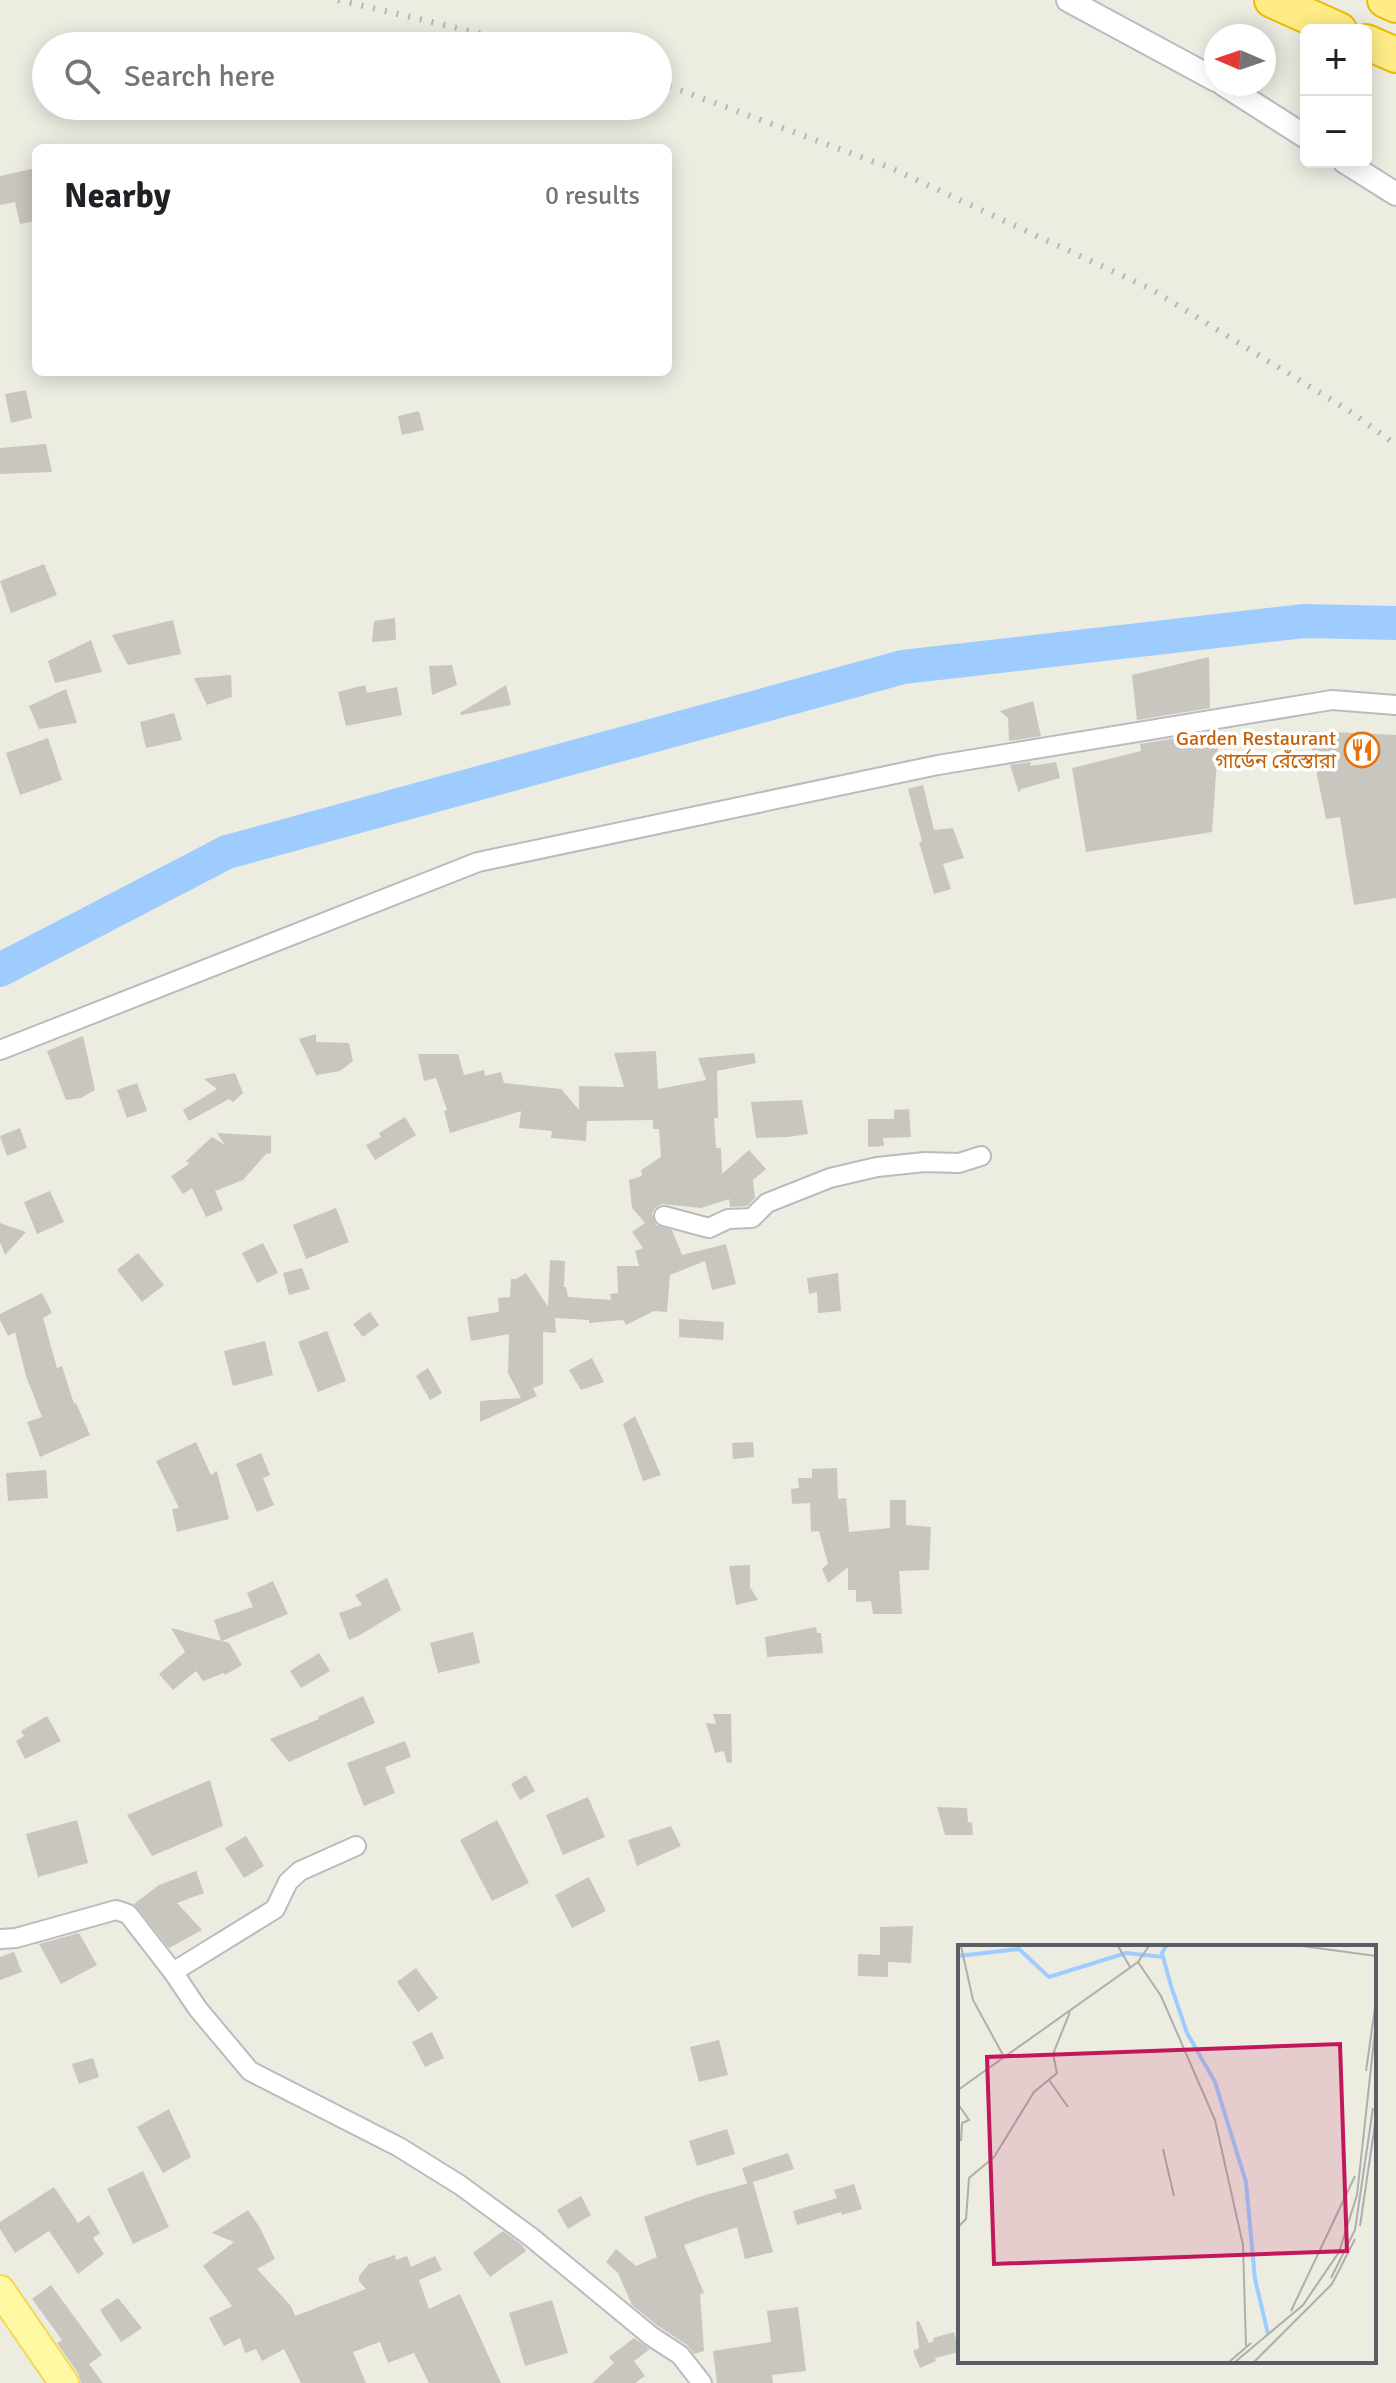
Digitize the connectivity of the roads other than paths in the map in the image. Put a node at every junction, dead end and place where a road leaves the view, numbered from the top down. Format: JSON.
{"nodes":[{"id":1,"x":1068,"y":0,"type":"edge"},
{"id":2,"x":1272,"y":0,"type":"edge"},
{"id":3,"x":1385,"y":0,"type":"edge"},
{"id":4,"x":1396,"y":5,"type":"edge"},
{"id":5,"x":1326,"y":24,"type":"edge"},
{"id":6,"x":1372,"y":45,"type":"edge"},
{"id":7,"x":1396,"y":55,"type":"edge"},
{"id":8,"x":1204,"y":74,"type":"edge"},
{"id":9,"x":1242,"y":96,"type":"edge"},
{"id":10,"x":1300,"y":133,"type":"edge"},
{"id":11,"x":1355,"y":168,"type":"edge"},
{"id":12,"x":1396,"y":194,"type":"edge"},
{"id":13,"x":1396,"y":705,"type":"edge"},
{"id":14,"x":0,"y":1050,"type":"edge"},
{"id":15,"x":981,"y":1156,"type":"dead end"},
{"id":16,"x":664,"y":1216,"type":"dead end"},
{"id":17,"x":356,"y":1846,"type":"dead end"},
{"id":18,"x":0,"y":1939,"type":"edge"},
{"id":19,"x":173,"y":1972,"type":"junction"},
{"id":20,"x":0,"y":2290,"type":"edge"},
{"id":21,"x":64,"y":2383,"type":"edge"},
{"id":22,"x":702,"y":2383,"type":"edge"}],
"edges":[{"from":1,"to":8,"type":"street"},
{"from":2,"to":5,"type":"highway"},
{"from":3,"to":4,"type":"highway"},
{"from":6,"to":7,"type":"highway"},
{"from":9,"to":10,"type":"street"},
{"from":11,"to":12,"type":"street"},
{"from":13,"to":14,"type":"street"},
{"from":15,"to":16,"type":"street"},
{"from":17,"to":19,"type":"street"},
{"from":18,"to":19,"type":"street"},
{"from":19,"to":22,"type":"street"},
{"from":20,"to":21,"type":"main road"}]}
